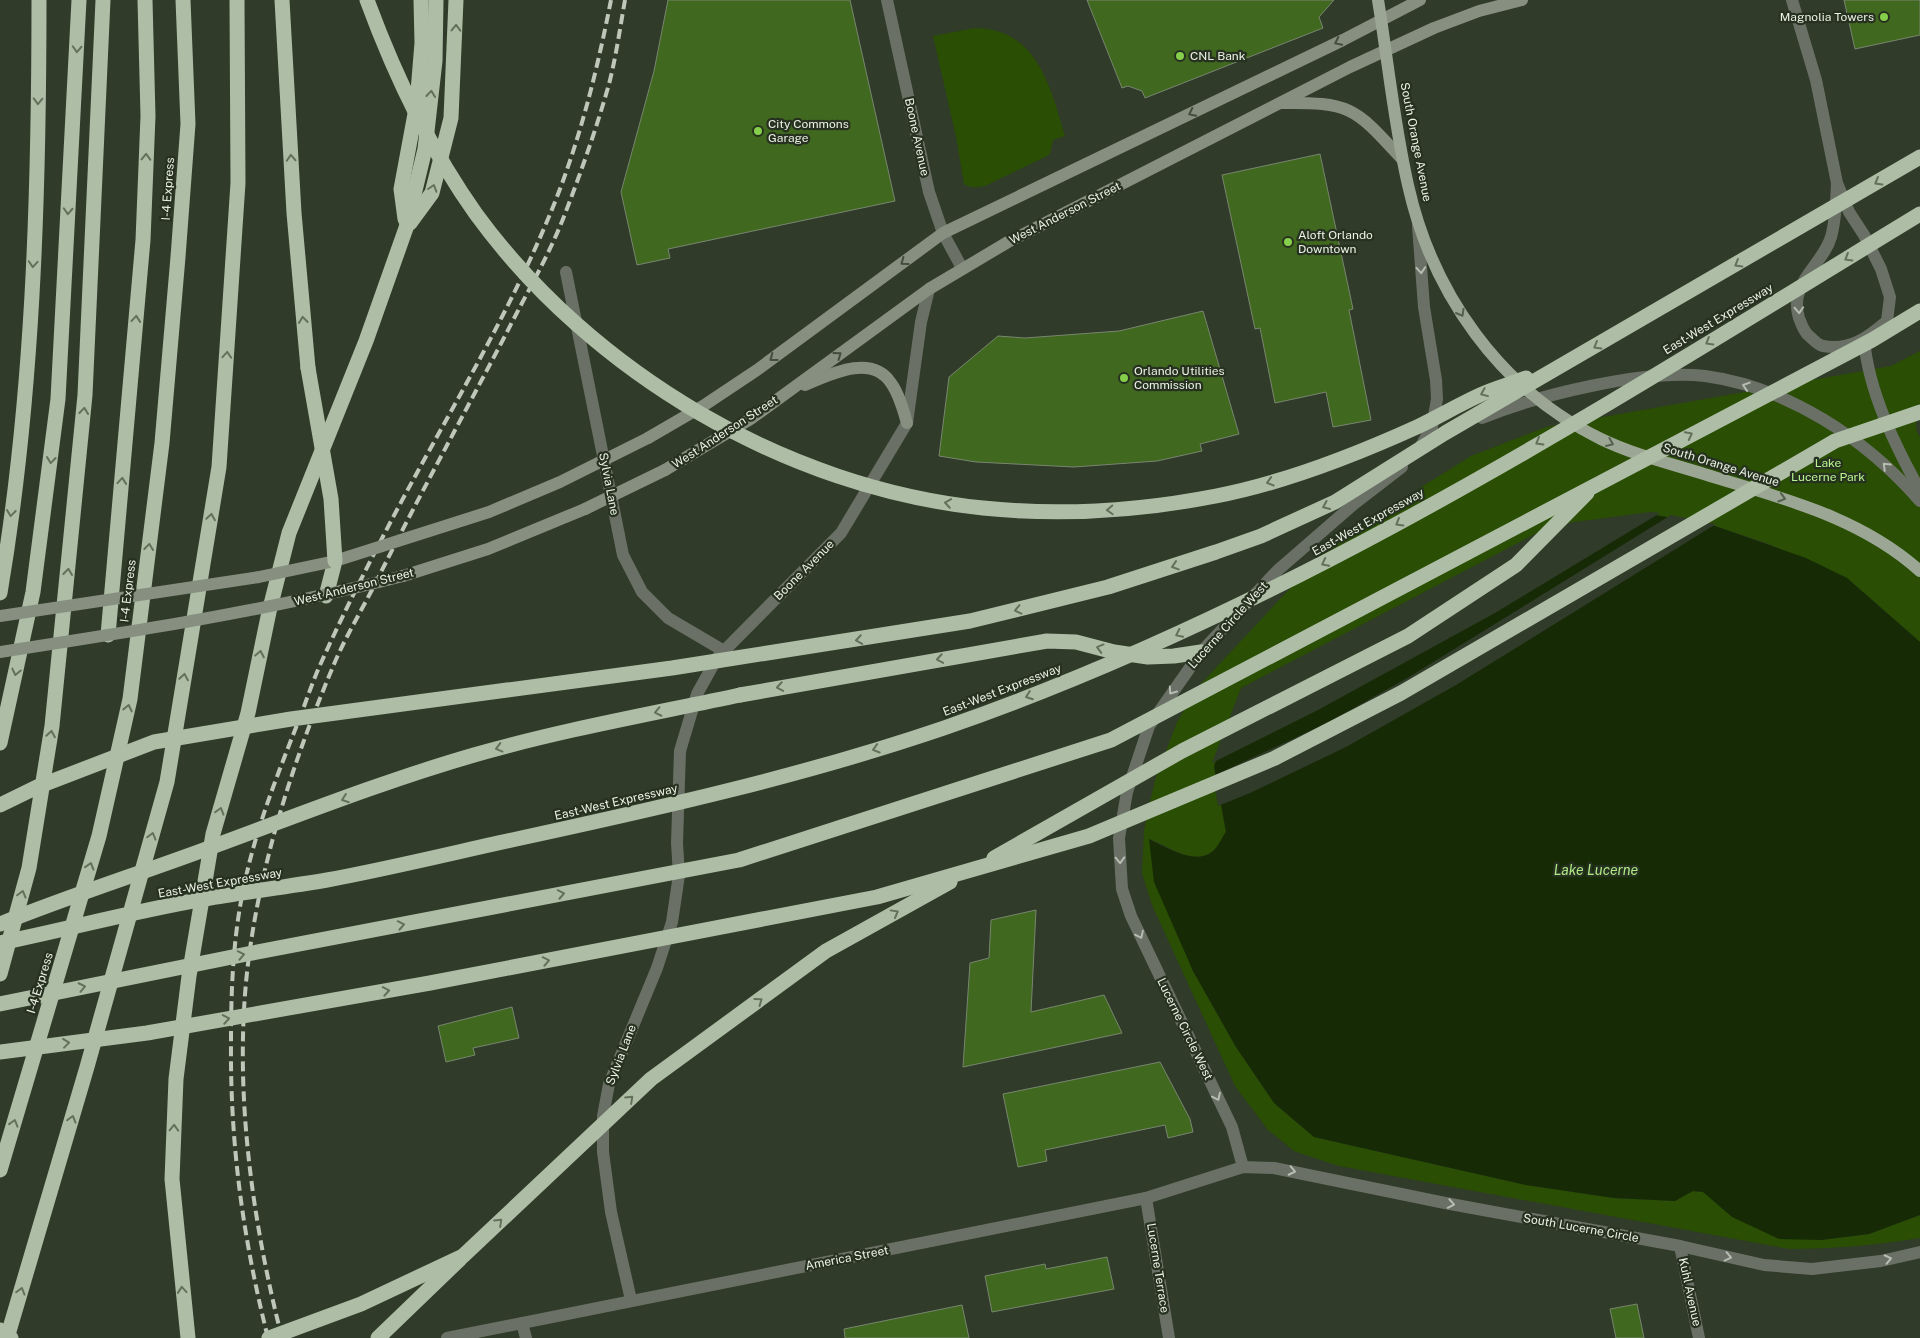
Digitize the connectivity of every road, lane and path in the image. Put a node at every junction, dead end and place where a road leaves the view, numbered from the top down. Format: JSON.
{"nodes":[{"id":1,"x":39,"y":0,"type":"edge"},
{"id":2,"x":80,"y":0,"type":"edge"},
{"id":3,"x":103,"y":0,"type":"edge"},
{"id":4,"x":145,"y":0,"type":"edge"},
{"id":5,"x":183,"y":0,"type":"edge"},
{"id":6,"x":237,"y":0,"type":"edge"},
{"id":7,"x":282,"y":0,"type":"edge"},
{"id":8,"x":368,"y":0,"type":"edge"},
{"id":9,"x":421,"y":0,"type":"edge"},
{"id":10,"x":436,"y":0,"type":"edge"},
{"id":11,"x":456,"y":0,"type":"edge"},
{"id":12,"x":888,"y":0,"type":"edge"},
{"id":13,"x":1378,"y":0,"type":"edge"},
{"id":14,"x":1420,"y":0,"type":"edge"},
{"id":15,"x":1522,"y":0,"type":"edge"},
{"id":16,"x":1792,"y":0,"type":"edge"},
{"id":17,"x":1381,"y":20,"type":"junction"},
{"id":18,"x":1386,"y":50,"type":"junction"},
{"id":19,"x":1279,"y":103,"type":"junction"},
{"id":20,"x":1920,"y":157,"type":"edge"},
{"id":21,"x":1402,"y":158,"type":"junction"},
{"id":22,"x":1836,"y":184,"type":"junction"},
{"id":23,"x":1920,"y":214,"type":"edge"},
{"id":24,"x":1418,"y":222,"type":"junction"},
{"id":25,"x":406,"y":228,"type":"junction"},
{"id":26,"x":943,"y":233,"type":"junction"},
{"id":27,"x":962,"y":268,"type":"junction"},
{"id":28,"x":566,"y":272,"type":"dead end"},
{"id":29,"x":929,"y":289,"type":"junction"},
{"id":30,"x":1920,"y":311,"type":"edge"},
{"id":31,"x":1864,"y":340,"type":"junction"},
{"id":32,"x":1563,"y":366,"type":"junction"},
{"id":33,"x":784,"y":394,"type":"junction"},
{"id":34,"x":1539,"y":399,"type":"junction"},
{"id":35,"x":1920,"y":412,"type":"edge"},
{"id":36,"x":907,"y":422,"type":"junction"},
{"id":37,"x":1415,"y":457,"type":"junction"},
{"id":38,"x":1599,"y":482,"type":"junction"},
{"id":39,"x":1920,"y":491,"type":"edge"},
{"id":40,"x":1920,"y":501,"type":"edge"},
{"id":41,"x":335,"y":560,"type":"junction"},
{"id":42,"x":1920,"y":571,"type":"edge"},
{"id":43,"x":0,"y":593,"type":"edge"},
{"id":44,"x":326,"y":596,"type":"junction"},
{"id":45,"x":112,"y":599,"type":"junction"},
{"id":46,"x":0,"y":616,"type":"edge"},
{"id":47,"x":108,"y":635,"type":"junction"},
{"id":48,"x":0,"y":652,"type":"edge"},
{"id":49,"x":724,"y":652,"type":"junction"},
{"id":50,"x":1200,"y":652,"type":"junction"},
{"id":51,"x":0,"y":743,"type":"edge"},
{"id":52,"x":0,"y":805,"type":"edge"},
{"id":53,"x":678,"y":843,"type":"joint"},
{"id":54,"x":0,"y":924,"type":"edge"},
{"id":55,"x":0,"y":943,"type":"edge"},
{"id":56,"x":0,"y":974,"type":"edge"},
{"id":57,"x":0,"y":1004,"type":"edge"},
{"id":58,"x":0,"y":1052,"type":"edge"},
{"id":59,"x":1243,"y":1166,"type":"junction"},
{"id":60,"x":0,"y":1170,"type":"edge"},
{"id":61,"x":1146,"y":1198,"type":"junction"},
{"id":62,"x":1680,"y":1246,"type":"junction"},
{"id":63,"x":1920,"y":1252,"type":"edge"},
{"id":64,"x":463,"y":1256,"type":"junction"},
{"id":65,"x":631,"y":1300,"type":"junction"},
{"id":66,"x":522,"y":1323,"type":"junction"},
{"id":67,"x":0,"y":1330,"type":"edge"},
{"id":68,"x":7,"y":1338,"type":"edge"},
{"id":69,"x":11,"y":1338,"type":"edge"},
{"id":70,"x":188,"y":1338,"type":"edge"},
{"id":71,"x":269,"y":1338,"type":"edge"},
{"id":72,"x":378,"y":1338,"type":"edge"},
{"id":73,"x":447,"y":1338,"type":"edge"},
{"id":74,"x":526,"y":1338,"type":"edge"},
{"id":75,"x":1169,"y":1338,"type":"edge"},
{"id":76,"x":1699,"y":1338,"type":"edge"}],
"edges":[{"from":1,"to":43,"type":"highway","one_way":true},
{"from":2,"to":51,"type":"highway","one_way":true},
{"from":56,"to":3,"type":"highway","one_way":true},
{"from":45,"to":4,"type":"highway","one_way":true},
{"from":60,"to":5,"type":"highway","name":"I-4 Express","one_way":true},
{"from":68,"to":6,"type":"highway","one_way":true},
{"from":41,"to":7,"type":"highway","one_way":true,"bridge":true},
{"from":32,"to":8,"type":"highway","one_way":true,"bridge":true},
{"from":9,"to":25,"type":"highway"},
{"from":25,"to":10,"type":"highway","one_way":true},
{"from":25,"to":11,"type":"highway","one_way":true},
{"from":12,"to":26,"type":"street","name":"Boone Avenue"},
{"from":13,"to":17,"type":"main road","name":"South Orange Avenue"},
{"from":14,"to":17,"type":"main road"},
{"from":15,"to":18,"type":"main road","name":"West Anderson Street"},
{"from":16,"to":22,"type":"street"},
{"from":17,"to":18,"type":"main road","name":"South Orange Avenue"},
{"from":17,"to":26,"type":"main road","one_way":true},
{"from":18,"to":19,"type":"main road","name":"West Anderson Street"},
{"from":18,"to":21,"type":"main road","name":"South Orange Avenue"},
{"from":19,"to":21,"type":"main road"},
{"from":19,"to":27,"type":"main road","name":"West Anderson Street"},
{"from":20,"to":32,"type":"highway","one_way":true,"bridge":true},
{"from":21,"to":24,"type":"main road","name":"South Orange Avenue"},
{"from":22,"to":31,"type":"street"},
{"from":22,"to":31,"type":"street","one_way":true},
{"from":23,"to":55,"type":"highway","name":"East-West Expressway","one_way":true,"bridge":true},
{"from":24,"to":34,"type":"main road","name":"South Orange Avenue","one_way":true},
{"from":24,"to":37,"type":"street","one_way":true},
{"from":70,"to":25,"type":"highway","one_way":true},
{"from":26,"to":27,"type":"street","name":"Boone Avenue"},
{"from":26,"to":41,"type":"main road","one_way":true,"bridge":true},
{"from":27,"to":29,"type":"main road","name":"West Anderson Street"},
{"from":28,"to":49,"type":"street","name":"Sylvia Lane"},
{"from":33,"to":29,"type":"main road","name":"West Anderson Street","one_way":true},
{"from":29,"to":36,"type":"street","name":"Boone Avenue"},
{"from":38,"to":30,"type":"highway","one_way":true,"bridge":true},
{"from":31,"to":39,"type":"street"},
{"from":32,"to":52,"type":"highway","one_way":true,"bridge":true},
{"from":33,"to":36,"type":"main road"},
{"from":33,"to":44,"type":"main road","name":"West Anderson Street","bridge":true},
{"from":34,"to":37,"type":"street","name":"Lucerne Circle West"},
{"from":40,"to":34,"type":"street","one_way":true},
{"from":34,"to":42,"type":"main road","name":"South Orange Avenue","one_way":true},
{"from":58,"to":35,"type":"highway","one_way":true,"bridge":true},
{"from":36,"to":49,"type":"street","name":"Boone Avenue"},
{"from":37,"to":50,"type":"street","name":"Lucerne Circle West"},
{"from":57,"to":38,"type":"highway","one_way":true,"bridge":true},
{"from":64,"to":38,"type":"highway","one_way":true,"bridge":true},
{"from":41,"to":44,"type":"highway"},
{"from":41,"to":45,"type":"main road","bridge":true},
{"from":44,"to":47,"type":"main road","name":"West Anderson Street","bridge":true},
{"from":45,"to":46,"type":"main road","bridge":true},
{"from":45,"to":47,"type":"highway"},
{"from":47,"to":48,"type":"main road","name":"West Anderson Street","bridge":true},
{"from":49,"to":53,"type":"street","name":"Boone Avenue"},
{"from":50,"to":54,"type":"highway","one_way":true,"bridge":true},
{"from":50,"to":59,"type":"street","name":"Lucerne Circle West","one_way":true},
{"from":53,"to":65,"type":"street","name":"Sylvia Lane"},
{"from":59,"to":61,"type":"street","name":"America Street"},
{"from":59,"to":62,"type":"street","name":"South Lucerne Circle","one_way":true},
{"from":61,"to":65,"type":"street","name":"America Street"},
{"from":61,"to":75,"type":"street","name":"Lucerne Terrace"},
{"from":62,"to":63,"type":"street","name":"South Lucerne Circle","one_way":true},
{"from":62,"to":76,"type":"street","name":"Kuhl Avenue"},
{"from":64,"to":71,"type":"highway","bridge":true},
{"from":64,"to":72,"type":"highway"},
{"from":65,"to":66,"type":"street","name":"America Street"},
{"from":66,"to":73,"type":"street","name":"America Street"},
{"from":66,"to":74,"type":"street"},
{"from":67,"to":69,"type":"highway","bridge":true}]}
